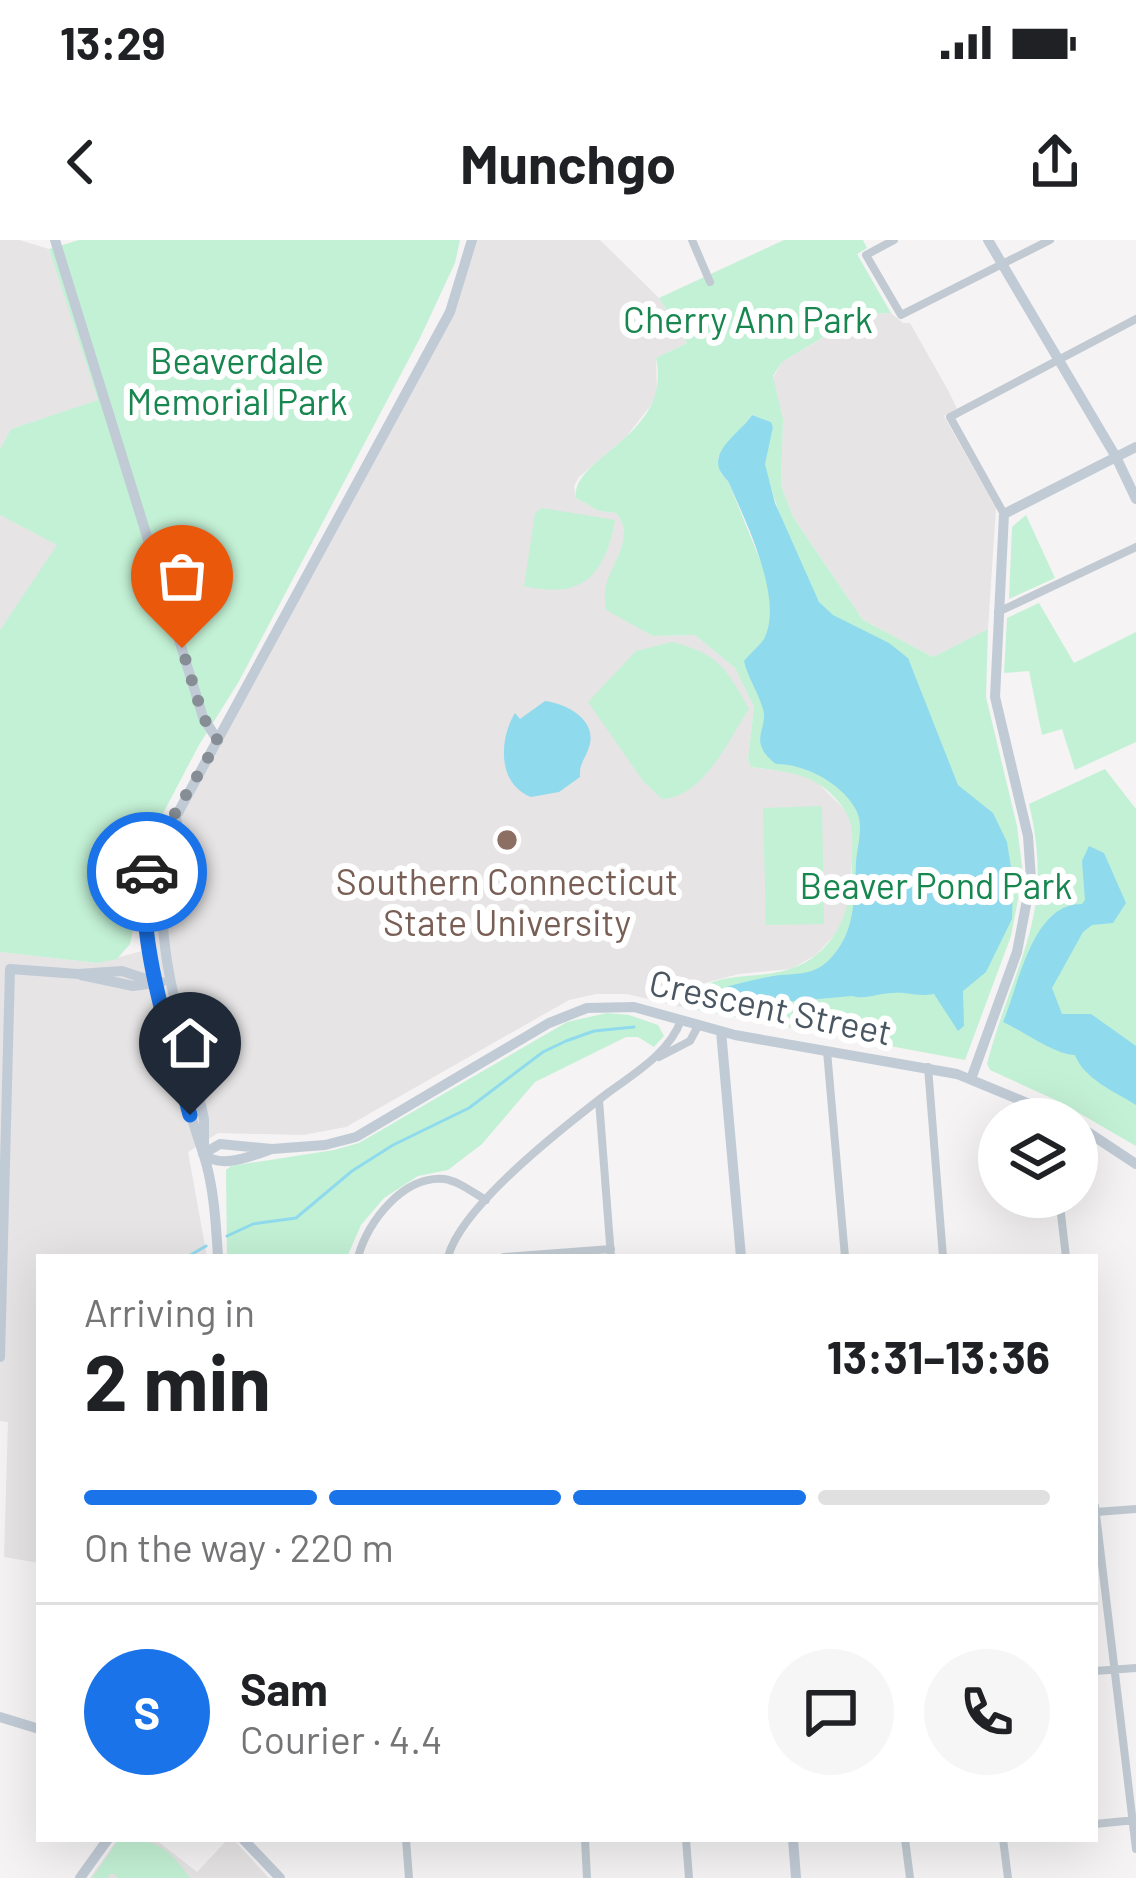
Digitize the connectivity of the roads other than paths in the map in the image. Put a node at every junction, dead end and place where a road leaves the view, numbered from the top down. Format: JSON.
{"nodes":[{"id":1,"x":55,"y":240,"type":"edge"},
{"id":2,"x":472,"y":240,"type":"edge"},
{"id":3,"x":692,"y":240,"type":"edge"},
{"id":4,"x":894,"y":240,"type":"edge"},
{"id":5,"x":988,"y":240,"type":"edge"},
{"id":6,"x":1050,"y":240,"type":"edge"},
{"id":7,"x":1003,"y":265,"type":"junction"},
{"id":8,"x":710,"y":282,"type":"dead end"},
{"id":9,"x":1136,"y":319,"type":"edge"},
{"id":10,"x":1058,"y":359,"type":"junction"},
{"id":11,"x":1136,"y":447,"type":"edge"},
{"id":12,"x":1116,"y":457,"type":"junction"},
{"id":13,"x":1136,"y":500,"type":"edge"},
{"id":14,"x":1004,"y":514,"type":"junction"},
{"id":15,"x":1136,"y":547,"type":"edge"},
{"id":16,"x":998,"y":612,"type":"junction"},
{"id":17,"x":218,"y":741,"type":"junction"},
{"id":18,"x":190,"y":787,"type":"junction"},
{"id":19,"x":151,"y":951,"type":"junction"},
{"id":20,"x":5,"y":968,"type":"edge"},
{"id":21,"x":122,"y":971,"type":"junction"},
{"id":22,"x":78,"y":974,"type":"junction"},
{"id":23,"x":164,"y":981,"type":"junction"},
{"id":24,"x":681,"y":1021,"type":"junction"},
{"id":25,"x":698,"y":1026,"type":"junction"},
{"id":26,"x":721,"y":1031,"type":"junction"},
{"id":27,"x":826,"y":1051,"type":"junction"},
{"id":28,"x":652,"y":1060,"type":"junction"},
{"id":29,"x":928,"y":1067,"type":"junction"},
{"id":30,"x":971,"y":1078,"type":"junction"},
{"id":31,"x":1014,"y":1098,"type":"edge"},
{"id":32,"x":599,"y":1100,"type":"junction"},
{"id":33,"x":1098,"y":1139,"type":"edge"},
{"id":34,"x":203,"y":1154,"type":"junction"},
{"id":35,"x":1136,"y":1164,"type":"edge"},
{"id":36,"x":486,"y":1201,"type":"junction"},
{"id":37,"x":1061,"y":1218,"type":"edge"},
{"id":38,"x":611,"y":1253,"type":"edge"},
{"id":39,"x":218,"y":1254,"type":"edge"},
{"id":40,"x":359,"y":1254,"type":"edge"},
{"id":41,"x":452,"y":1254,"type":"edge"},
{"id":42,"x":741,"y":1254,"type":"edge"},
{"id":43,"x":845,"y":1254,"type":"edge"},
{"id":44,"x":943,"y":1254,"type":"edge"},
{"id":45,"x":1066,"y":1254,"type":"edge"},
{"id":46,"x":0,"y":1357,"type":"edge"},
{"id":47,"x":1136,"y":1509,"type":"edge"},
{"id":48,"x":1098,"y":1510,"type":"edge"},
{"id":49,"x":1098,"y":1535,"type":"edge"},
{"id":50,"x":1136,"y":1668,"type":"edge"},
{"id":51,"x":1114,"y":1670,"type":"junction"},
{"id":52,"x":1098,"y":1671,"type":"edge"},
{"id":53,"x":0,"y":1717,"type":"edge"},
{"id":54,"x":36,"y":1728,"type":"edge"},
{"id":55,"x":1134,"y":1820,"type":"edge"},
{"id":56,"x":1098,"y":1824,"type":"edge"},
{"id":57,"x":106,"y":1842,"type":"edge"},
{"id":58,"x":246,"y":1842,"type":"edge"},
{"id":59,"x":406,"y":1842,"type":"edge"},
{"id":60,"x":585,"y":1842,"type":"edge"},
{"id":61,"x":686,"y":1842,"type":"edge"},
{"id":62,"x":793,"y":1842,"type":"edge"},
{"id":63,"x":905,"y":1842,"type":"edge"},
{"id":64,"x":1004,"y":1842,"type":"edge"},
{"id":65,"x":1136,"y":1850,"type":"edge"},
{"id":66,"x":80,"y":1878,"type":"edge"},
{"id":67,"x":280,"y":1878,"type":"edge"},
{"id":68,"x":409,"y":1878,"type":"edge"},
{"id":69,"x":587,"y":1878,"type":"edge"},
{"id":70,"x":689,"y":1878,"type":"edge"},
{"id":71,"x":796,"y":1878,"type":"edge"},
{"id":72,"x":910,"y":1878,"type":"edge"},
{"id":73,"x":1008,"y":1878,"type":"edge"}],
"edges":[{"from":1,"to":17,"type":"main road"},
{"from":2,"to":17,"type":"main road"},
{"from":3,"to":8,"type":"street"},
{"from":4,"to":7,"type":"street"},
{"from":5,"to":7,"type":"main road"},
{"from":6,"to":7,"type":"street"},
{"from":7,"to":10,"type":"main road"},
{"from":9,"to":10,"type":"street"},
{"from":10,"to":12,"type":"main road"},
{"from":10,"to":14,"type":"street"},
{"from":11,"to":12,"type":"main road"},
{"from":12,"to":13,"type":"main road"},
{"from":12,"to":14,"type":"main road"},
{"from":14,"to":16,"type":"main road"},
{"from":15,"to":16,"type":"street"},
{"from":16,"to":30,"type":"main road"},
{"from":17,"to":18,"type":"main road"},
{"from":18,"to":19,"type":"main road"},
{"from":18,"to":23,"type":"main road"},
{"from":19,"to":21,"type":"main road"},
{"from":19,"to":23,"type":"main road"},
{"from":20,"to":22,"type":"main road"},
{"from":20,"to":46,"type":"main road"},
{"from":21,"to":22,"type":"main road"},
{"from":21,"to":23,"type":"main road"},
{"from":22,"to":23,"type":"main road"},
{"from":23,"to":34,"type":"main road"},
{"from":24,"to":25,"type":"main road","name":"Crescent Street"},
{"from":24,"to":28,"type":"street"},
{"from":24,"to":34,"type":"main road","name":"Crescent Street"},
{"from":25,"to":26,"type":"main road","name":"Crescent Street"},
{"from":25,"to":28,"type":"street"},
{"from":26,"to":27,"type":"main road","name":"Crescent Street"},
{"from":26,"to":42,"type":"main road"},
{"from":27,"to":29,"type":"main road","name":"Crescent Street"},
{"from":27,"to":43,"type":"street"},
{"from":28,"to":32,"type":"street"},
{"from":29,"to":30,"type":"main road","name":"Crescent Street"},
{"from":29,"to":44,"type":"street"},
{"from":30,"to":31,"type":"main road","name":"Crescent Street"},
{"from":32,"to":36,"type":"street"},
{"from":32,"to":38,"type":"street"},
{"from":33,"to":35,"type":"main road"},
{"from":34,"to":39,"type":"main road"},
{"from":36,"to":40,"type":"street"},
{"from":36,"to":41,"type":"street"},
{"from":37,"to":45,"type":"street"},
{"from":47,"to":48,"type":"street"},
{"from":49,"to":51,"type":"street"},
{"from":50,"to":51,"type":"street"},
{"from":51,"to":52,"type":"street"},
{"from":51,"to":55,"type":"street"},
{"from":53,"to":54,"type":"main road"},
{"from":55,"to":56,"type":"street"},
{"from":55,"to":65,"type":"street"},
{"from":57,"to":66,"type":"main road"},
{"from":58,"to":67,"type":"main road"},
{"from":59,"to":68,"type":"street"},
{"from":60,"to":69,"type":"street"},
{"from":61,"to":70,"type":"street"},
{"from":62,"to":71,"type":"main road"},
{"from":63,"to":72,"type":"street"},
{"from":64,"to":73,"type":"street"}]}
